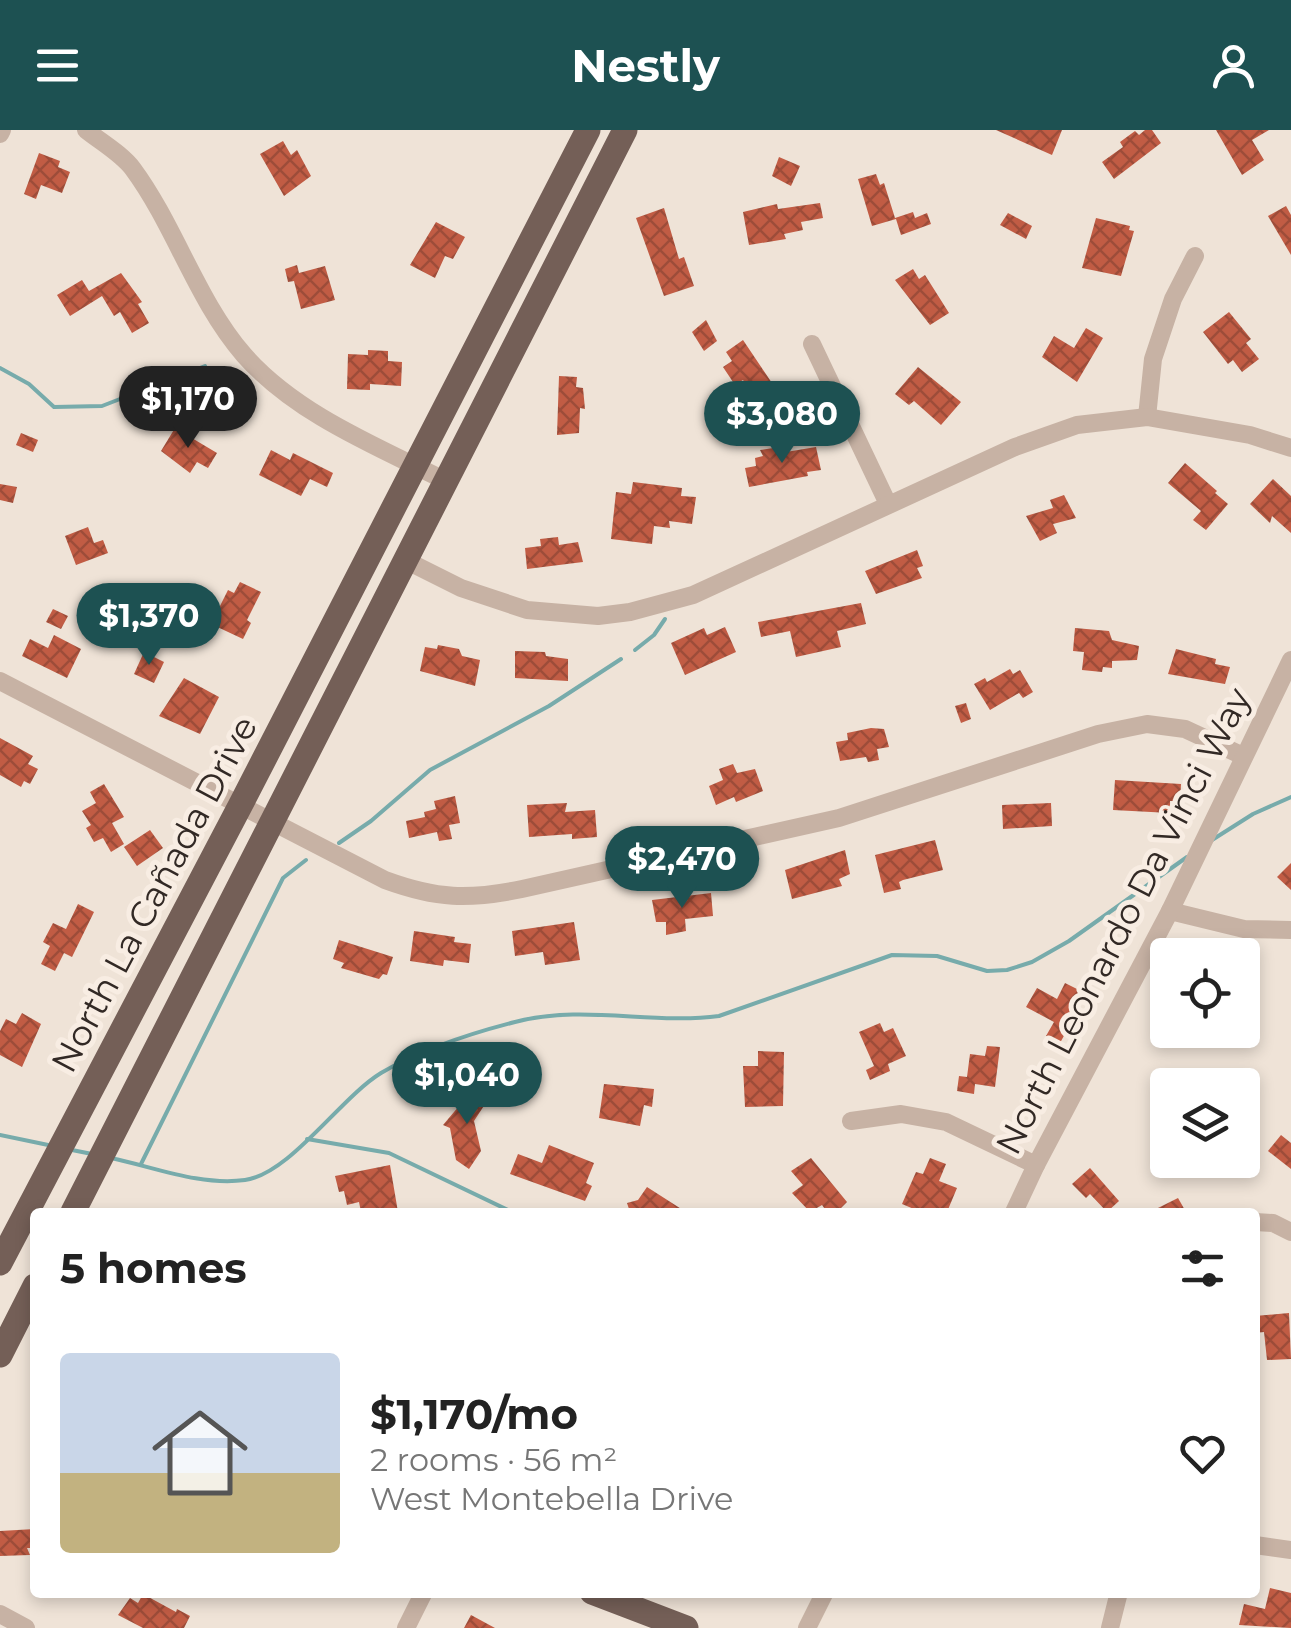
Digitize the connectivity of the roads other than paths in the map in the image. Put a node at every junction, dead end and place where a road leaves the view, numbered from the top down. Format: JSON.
{"nodes":[{"id":1,"x":86,"y":130,"type":"edge"},
{"id":2,"x":588,"y":130,"type":"edge"},
{"id":3,"x":625,"y":130,"type":"edge"},
{"id":4,"x":1195,"y":256,"type":"dead end"},
{"id":5,"x":812,"y":344,"type":"dead end"},
{"id":6,"x":1148,"y":417,"type":"junction"},
{"id":7,"x":1291,"y":448,"type":"edge"},
{"id":8,"x":416,"y":466,"type":"junction"},
{"id":9,"x":446,"y":480,"type":"junction"},
{"id":10,"x":888,"y":504,"type":"junction"},
{"id":11,"x":406,"y":560,"type":"junction"},
{"id":12,"x":1291,"y":660,"type":"edge"},
{"id":13,"x":0,"y":681,"type":"edge"},
{"id":14,"x":1243,"y":756,"type":"junction"},
{"id":15,"x":240,"y":806,"type":"junction"},
{"id":16,"x":270,"y":823,"type":"junction"},
{"id":17,"x":1170,"y":911,"type":"junction"},
{"id":18,"x":1291,"y":930,"type":"edge"},
{"id":19,"x":851,"y":1121,"type":"dead end"},
{"id":20,"x":1036,"y":1164,"type":"junction"},
{"id":21,"x":75,"y":1208,"type":"edge"},
{"id":22,"x":1016,"y":1208,"type":"edge"},
{"id":23,"x":1260,"y":1218,"type":"edge"},
{"id":24,"x":1291,"y":1232,"type":"edge"},
{"id":25,"x":1,"y":1259,"type":"edge"},
{"id":26,"x":30,"y":1272,"type":"edge"},
{"id":27,"x":19,"y":1312,"type":"edge"},
{"id":28,"x":0,"y":1355,"type":"edge"},
{"id":29,"x":1260,"y":1546,"type":"edge"},
{"id":30,"x":1291,"y":1550,"type":"edge"},
{"id":31,"x":421,"y":1598,"type":"edge"},
{"id":32,"x":608,"y":1598,"type":"edge"},
{"id":33,"x":647,"y":1598,"type":"edge"},
{"id":34,"x":822,"y":1598,"type":"edge"},
{"id":35,"x":1118,"y":1598,"type":"edge"},
{"id":36,"x":0,"y":1614,"type":"edge"},
{"id":37,"x":26,"y":1628,"type":"edge"},
{"id":38,"x":406,"y":1628,"type":"edge"},
{"id":39,"x":686,"y":1628,"type":"edge"},
{"id":40,"x":698,"y":1628,"type":"edge"},
{"id":41,"x":807,"y":1628,"type":"edge"},
{"id":42,"x":1110,"y":1628,"type":"edge"}],
"edges":[{"from":1,"to":8,"type":"street"},
{"from":2,"to":8,"type":"main road","name":"North La Cañada Drive"},
{"from":3,"to":9,"type":"main road","name":"North La Cañada Drive"},
{"from":4,"to":6,"type":"street"},
{"from":5,"to":10,"type":"street"},
{"from":6,"to":7,"type":"street"},
{"from":6,"to":10,"type":"street"},
{"from":8,"to":9,"type":"street"},
{"from":8,"to":15,"type":"main road","name":"North La Cañada Drive"},
{"from":9,"to":11,"type":"main road","name":"North La Cañada Drive"},
{"from":10,"to":11,"type":"street"},
{"from":11,"to":16,"type":"main road","name":"North La Cañada Drive"},
{"from":12,"to":14,"type":"street","name":"North Leonardo Da Vinci Way"},
{"from":13,"to":15,"type":"street"},
{"from":14,"to":16,"type":"street"},
{"from":14,"to":17,"type":"street","name":"North Leonardo Da Vinci Way"},
{"from":15,"to":16,"type":"street"},
{"from":15,"to":25,"type":"main road","name":"North La Cañada Drive"},
{"from":16,"to":21,"type":"main road","name":"North La Cañada Drive"},
{"from":17,"to":18,"type":"street"},
{"from":17,"to":20,"type":"street","name":"North Leonardo Da Vinci Way"},
{"from":19,"to":20,"type":"street"},
{"from":20,"to":22,"type":"street","name":"North Leonardo Da Vinci Way"},
{"from":23,"to":24,"type":"street"},
{"from":25,"to":26,"type":"main road"},
{"from":27,"to":28,"type":"main road"},
{"from":29,"to":30,"type":"street"},
{"from":31,"to":38,"type":"street"},
{"from":32,"to":39,"type":"main road"},
{"from":33,"to":40,"type":"main road"},
{"from":34,"to":41,"type":"street"},
{"from":35,"to":42,"type":"street"},
{"from":36,"to":37,"type":"street"}]}
